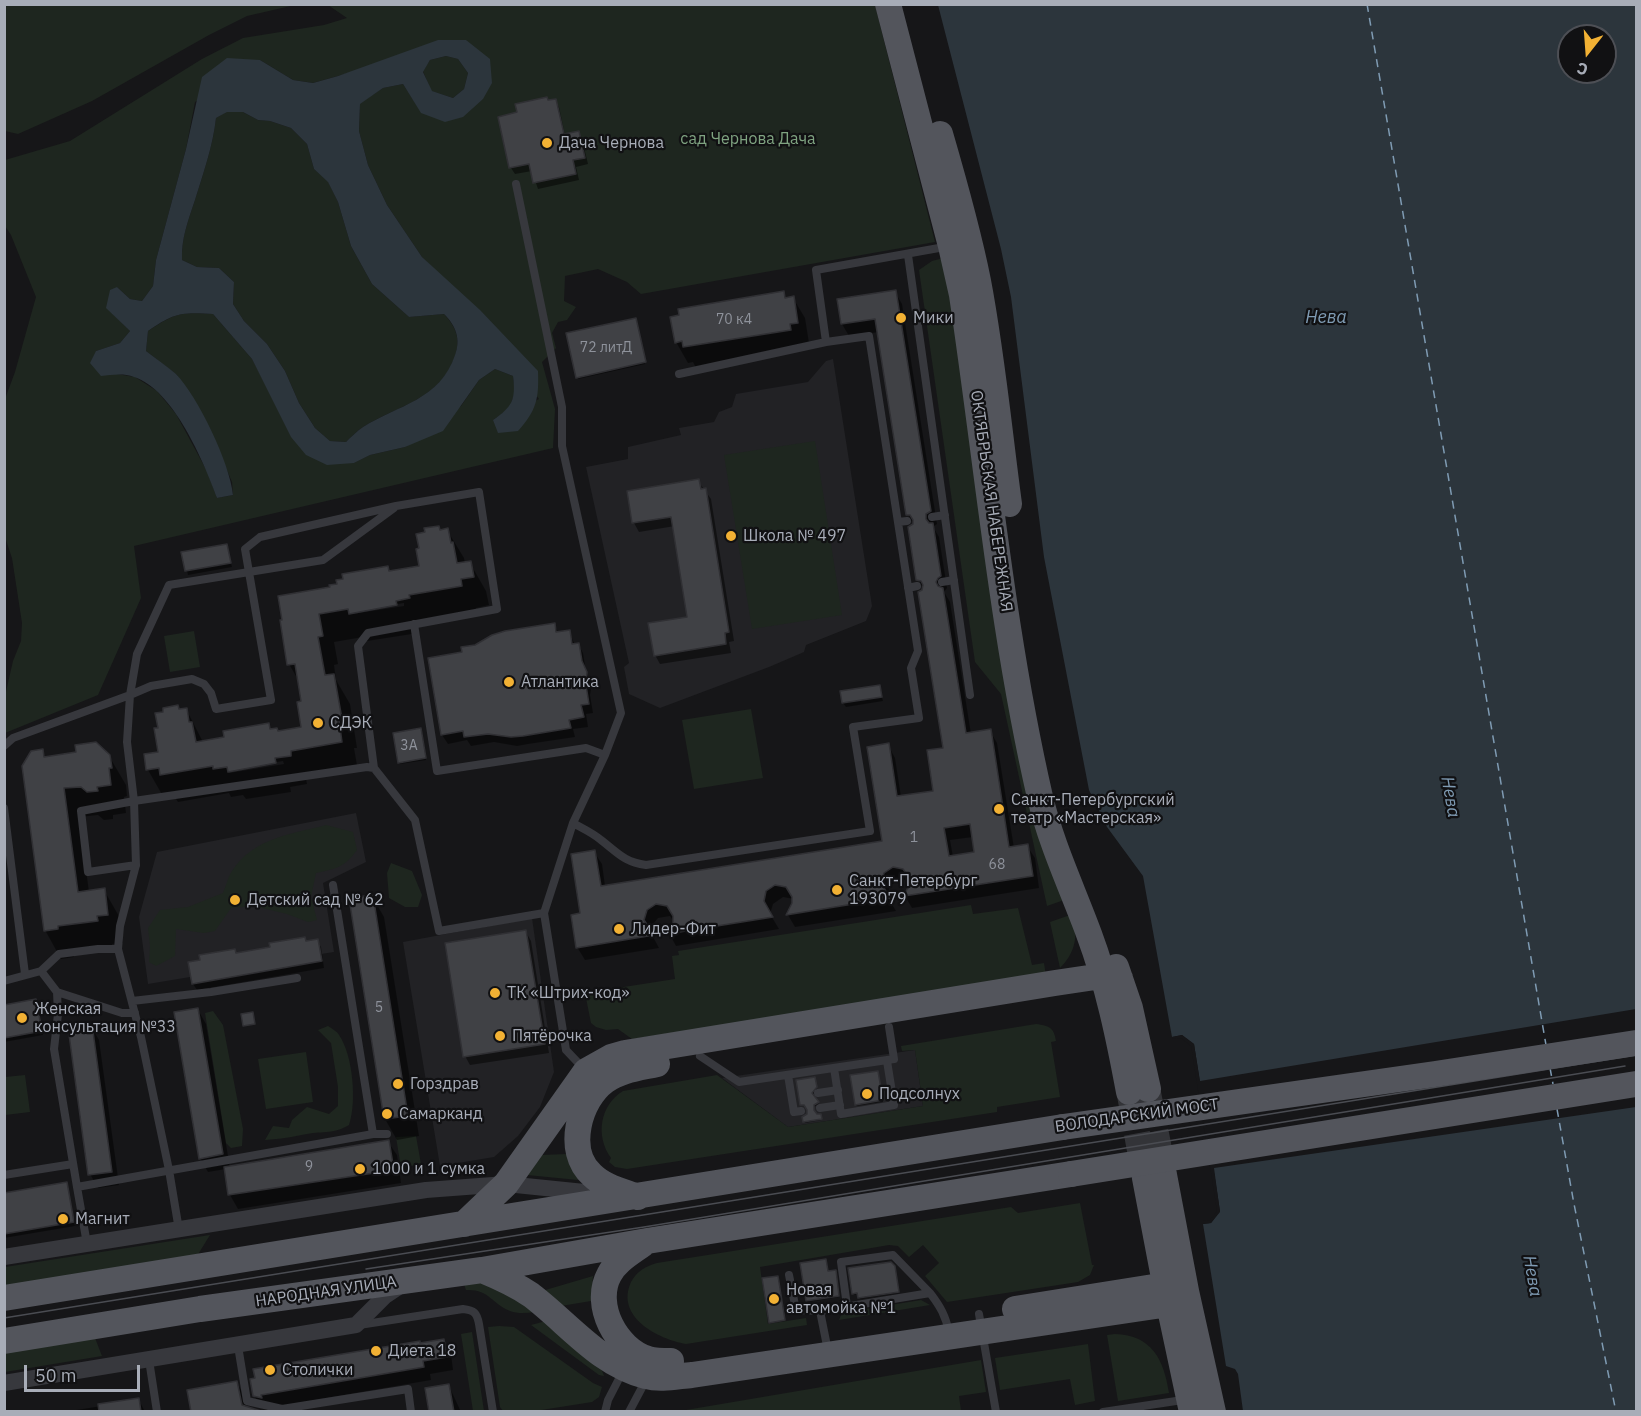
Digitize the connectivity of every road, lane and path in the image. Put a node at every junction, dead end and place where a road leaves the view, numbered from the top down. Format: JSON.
{"nodes":[{"id":1,"x":888,"y":4,"type":"edge"},
{"id":2,"x":906,"y":4,"type":"edge"},
{"id":3,"x":516,"y":184,"type":"dead end"},
{"id":4,"x":951,"y":246,"type":"junction"},
{"id":5,"x":908,"y":255,"type":"junction"},
{"id":6,"x":826,"y":342,"type":"junction"},
{"id":7,"x":678,"y":374,"type":"dead end"},
{"id":8,"x":396,"y":506,"type":"junction"},
{"id":9,"x":945,"y":515,"type":"junction"},
{"id":10,"x":932,"y":517,"type":"dead end"},
{"id":11,"x":249,"y":573,"type":"junction"},
{"id":12,"x":954,"y":580,"type":"junction"},
{"id":13,"x":942,"y":582,"type":"dead end"},
{"id":14,"x":917,"y":586,"type":"dead end"},
{"id":15,"x":908,"y":588,"type":"junction"},
{"id":16,"x":414,"y":624,"type":"junction"},
{"id":17,"x":130,"y":695,"type":"junction"},
{"id":18,"x":970,"y":695,"type":"dead end"},
{"id":19,"x":4,"y":746,"type":"edge"},
{"id":20,"x":605,"y":755,"type":"junction"},
{"id":21,"x":374,"y":768,"type":"junction"},
{"id":22,"x":134,"y":801,"type":"junction"},
{"id":23,"x":4,"y":808,"type":"edge"},
{"id":24,"x":573,"y":823,"type":"junction"},
{"id":25,"x":136,"y":865,"type":"junction"},
{"id":26,"x":333,"y":885,"type":"dead end"},
{"id":27,"x":544,"y":913,"type":"junction"},
{"id":28,"x":118,"y":949,"type":"junction"},
{"id":29,"x":42,"y":971,"type":"junction"},
{"id":30,"x":24,"y":974,"type":"junction"},
{"id":31,"x":297,"y":978,"type":"dead end"},
{"id":32,"x":4,"y":981,"type":"edge"},
{"id":33,"x":1110,"y":982,"type":"junction"},
{"id":34,"x":57,"y":992,"type":"junction"},
{"id":35,"x":132,"y":1001,"type":"junction"},
{"id":36,"x":135,"y":1013,"type":"junction"},
{"id":37,"x":889,"y":1027,"type":"junction"},
{"id":38,"x":1636,"y":1043,"type":"edge"},
{"id":39,"x":700,"y":1056,"type":"junction"},
{"id":40,"x":886,"y":1060,"type":"junction"},
{"id":41,"x":834,"y":1068,"type":"junction"},
{"id":42,"x":586,"y":1071,"type":"junction"},
{"id":43,"x":788,"y":1075,"type":"junction"},
{"id":44,"x":1636,"y":1084,"type":"edge"},
{"id":45,"x":838,"y":1090,"type":"junction"},
{"id":46,"x":1138,"y":1090,"type":"tunnel mouth"},
{"id":47,"x":818,"y":1093,"type":"dead end"},
{"id":48,"x":840,"y":1105,"type":"junction"},
{"id":49,"x":820,"y":1108,"type":"dead end"},
{"id":50,"x":801,"y":1111,"type":"dead end"},
{"id":51,"x":373,"y":1134,"type":"junction"},
{"id":52,"x":387,"y":1134,"type":"dead end"},
{"id":53,"x":73,"y":1164,"type":"junction"},
{"id":54,"x":169,"y":1170,"type":"junction"},
{"id":55,"x":4,"y":1175,"type":"edge"},
{"id":56,"x":1155,"y":1176,"type":"tunnel mouth"},
{"id":57,"x":506,"y":1184,"type":"junction"},
{"id":58,"x":77,"y":1187,"type":"junction"},
{"id":59,"x":638,"y":1197,"type":"junction"},
{"id":60,"x":464,"y":1224,"type":"junction"},
{"id":61,"x":179,"y":1230,"type":"junction"},
{"id":62,"x":647,"y":1241,"type":"junction"},
{"id":63,"x":87,"y":1244,"type":"junction"},
{"id":64,"x":4,"y":1257,"type":"edge"},
{"id":65,"x":482,"y":1270,"type":"junction"},
{"id":66,"x":789,"y":1275,"type":"dead end"},
{"id":67,"x":407,"y":1282,"type":"junction"},
{"id":68,"x":930,"y":1293,"type":"junction"},
{"id":69,"x":1174,"y":1294,"type":"junction"},
{"id":70,"x":4,"y":1299,"type":"edge"},
{"id":71,"x":847,"y":1306,"type":"junction"},
{"id":72,"x":820,"y":1311,"type":"junction"},
{"id":73,"x":981,"y":1323,"type":"junction"},
{"id":74,"x":356,"y":1325,"type":"junction"},
{"id":75,"x":948,"y":1328,"type":"junction"},
{"id":76,"x":4,"y":1341,"type":"edge"},
{"id":77,"x":238,"y":1346,"type":"junction"},
{"id":78,"x":827,"y":1346,"type":"junction"},
{"id":79,"x":149,"y":1360,"type":"junction"},
{"id":80,"x":624,"y":1368,"type":"junction"},
{"id":81,"x":648,"y":1368,"type":"junction"},
{"id":82,"x":4,"y":1383,"type":"edge"},
{"id":83,"x":1184,"y":1406,"type":"edge"},
{"id":84,"x":283,"y":1410,"type":"edge"},
{"id":85,"x":1107,"y":1411,"type":"edge"},
{"id":86,"x":157,"y":1412,"type":"edge"},
{"id":87,"x":411,"y":1412,"type":"edge"},
{"id":88,"x":493,"y":1412,"type":"edge"},
{"id":89,"x":605,"y":1412,"type":"edge"},
{"id":90,"x":629,"y":1412,"type":"edge"},
{"id":91,"x":996,"y":1412,"type":"edge"},
{"id":92,"x":1213,"y":1412,"type":"edge"}],
"edges":[{"from":1,"to":4,"type":"main road","name":"ОКТЯБРЬСКАЯ НАБЕРЕЖНАЯ"},
{"from":2,"to":33,"type":"main road","name":"ОКТЯБРЬСКАЯ НАБЕРЕЖНАЯ"},
{"from":3,"to":20,"type":"lane"},
{"from":4,"to":5,"type":"lane"},
{"from":4,"to":33,"type":"main road","name":"ОКТЯБРЬСКАЯ НАБЕРЕЖНАЯ"},
{"from":5,"to":6,"type":"lane"},
{"from":5,"to":9,"type":"lane"},
{"from":6,"to":7,"type":"lane"},
{"from":6,"to":15,"type":"lane"},
{"from":8,"to":11,"type":"lane"},
{"from":8,"to":11,"type":"lane"},
{"from":8,"to":16,"type":"lane"},
{"from":9,"to":10,"type":"lane"},
{"from":9,"to":12,"type":"lane"},
{"from":11,"to":17,"type":"lane"},
{"from":11,"to":17,"type":"lane"},
{"from":12,"to":13,"type":"lane"},
{"from":12,"to":18,"type":"lane"},
{"from":14,"to":15,"type":"lane"},
{"from":15,"to":24,"type":"lane"},
{"from":16,"to":20,"type":"lane"},
{"from":16,"to":21,"type":"lane"},
{"from":17,"to":19,"type":"lane"},
{"from":17,"to":22,"type":"lane"},
{"from":20,"to":24,"type":"lane"},
{"from":21,"to":22,"type":"lane"},
{"from":21,"to":27,"type":"lane"},
{"from":22,"to":25,"type":"lane"},
{"from":22,"to":25,"type":"lane"},
{"from":23,"to":30,"type":"lane"},
{"from":24,"to":27,"type":"lane"},
{"from":25,"to":28,"type":"lane"},
{"from":26,"to":51,"type":"lane"},
{"from":27,"to":42,"type":"lane"},
{"from":28,"to":29,"type":"lane"},
{"from":28,"to":35,"type":"lane"},
{"from":29,"to":30,"type":"lane"},
{"from":29,"to":34,"type":"lane"},
{"from":30,"to":32,"type":"lane"},
{"from":31,"to":35,"type":"lane"},
{"from":33,"to":37,"type":"main road"},
{"from":33,"to":42,"type":"main road"},
{"from":33,"to":46,"type":"main road","name":"ОКТЯБРЬСКАЯ НАБЕРЕЖНАЯ"},
{"from":34,"to":36,"type":"lane"},
{"from":34,"to":53,"type":"lane"},
{"from":35,"to":36,"type":"lane"},
{"from":36,"to":54,"type":"lane"},
{"from":37,"to":39,"type":"main road"},
{"from":37,"to":40,"type":"lane"},
{"from":38,"to":59,"type":"main road","name":"ВОЛОДАРСКИЙ МОСТ","bridge":true},
{"from":39,"to":43,"type":"lane"},
{"from":39,"to":59,"type":"main road"},
{"from":40,"to":41,"type":"lane"},
{"from":40,"to":48,"type":"lane"},
{"from":41,"to":43,"type":"lane"},
{"from":41,"to":45,"type":"lane"},
{"from":42,"to":57,"type":"main road"},
{"from":43,"to":50,"type":"lane"},
{"from":44,"to":62,"type":"main road","bridge":true},
{"from":45,"to":47,"type":"lane"},
{"from":45,"to":48,"type":"lane"},
{"from":48,"to":49,"type":"lane"},
{"from":51,"to":52,"type":"lane"},
{"from":51,"to":54,"type":"lane"},
{"from":53,"to":55,"type":"lane"},
{"from":53,"to":58,"type":"lane"},
{"from":54,"to":58,"type":"lane"},
{"from":54,"to":61,"type":"lane"},
{"from":56,"to":69,"type":"main road"},
{"from":57,"to":59,"type":"street"},
{"from":57,"to":60,"type":"main road"},
{"from":57,"to":61,"type":"street"},
{"from":58,"to":63,"type":"lane"},
{"from":59,"to":60,"type":"main road"},
{"from":60,"to":70,"type":"main road"},
{"from":61,"to":63,"type":"street"},
{"from":62,"to":65,"type":"main road","name":"НАРОДНАЯ УЛИЦА"},
{"from":62,"to":81,"type":"main road"},
{"from":63,"to":64,"type":"street"},
{"from":65,"to":67,"type":"main road","name":"НАРОДНАЯ УЛИЦА"},
{"from":65,"to":80,"type":"main road"},
{"from":66,"to":72,"type":"lane"},
{"from":67,"to":74,"type":"street"},
{"from":67,"to":76,"type":"main road","name":"НАРОДНАЯ УЛИЦА"},
{"from":68,"to":71,"type":"lane"},
{"from":68,"to":71,"type":"lane"},
{"from":68,"to":75,"type":"lane"},
{"from":69,"to":73,"type":"main road"},
{"from":69,"to":83,"type":"main road"},
{"from":69,"to":92,"type":"main road"},
{"from":71,"to":72,"type":"lane"},
{"from":72,"to":78,"type":"lane"},
{"from":73,"to":75,"type":"main road"},
{"from":73,"to":91,"type":"lane"},
{"from":74,"to":77,"type":"street"},
{"from":74,"to":88,"type":"lane"},
{"from":75,"to":78,"type":"main road"},
{"from":77,"to":79,"type":"street"},
{"from":77,"to":84,"type":"lane"},
{"from":78,"to":81,"type":"main road"},
{"from":79,"to":82,"type":"street"},
{"from":79,"to":86,"type":"lane"},
{"from":80,"to":81,"type":"main road"},
{"from":80,"to":89,"type":"lane"},
{"from":81,"to":90,"type":"lane"},
{"from":83,"to":85,"type":"lane"},
{"from":84,"to":87,"type":"lane"}]}
